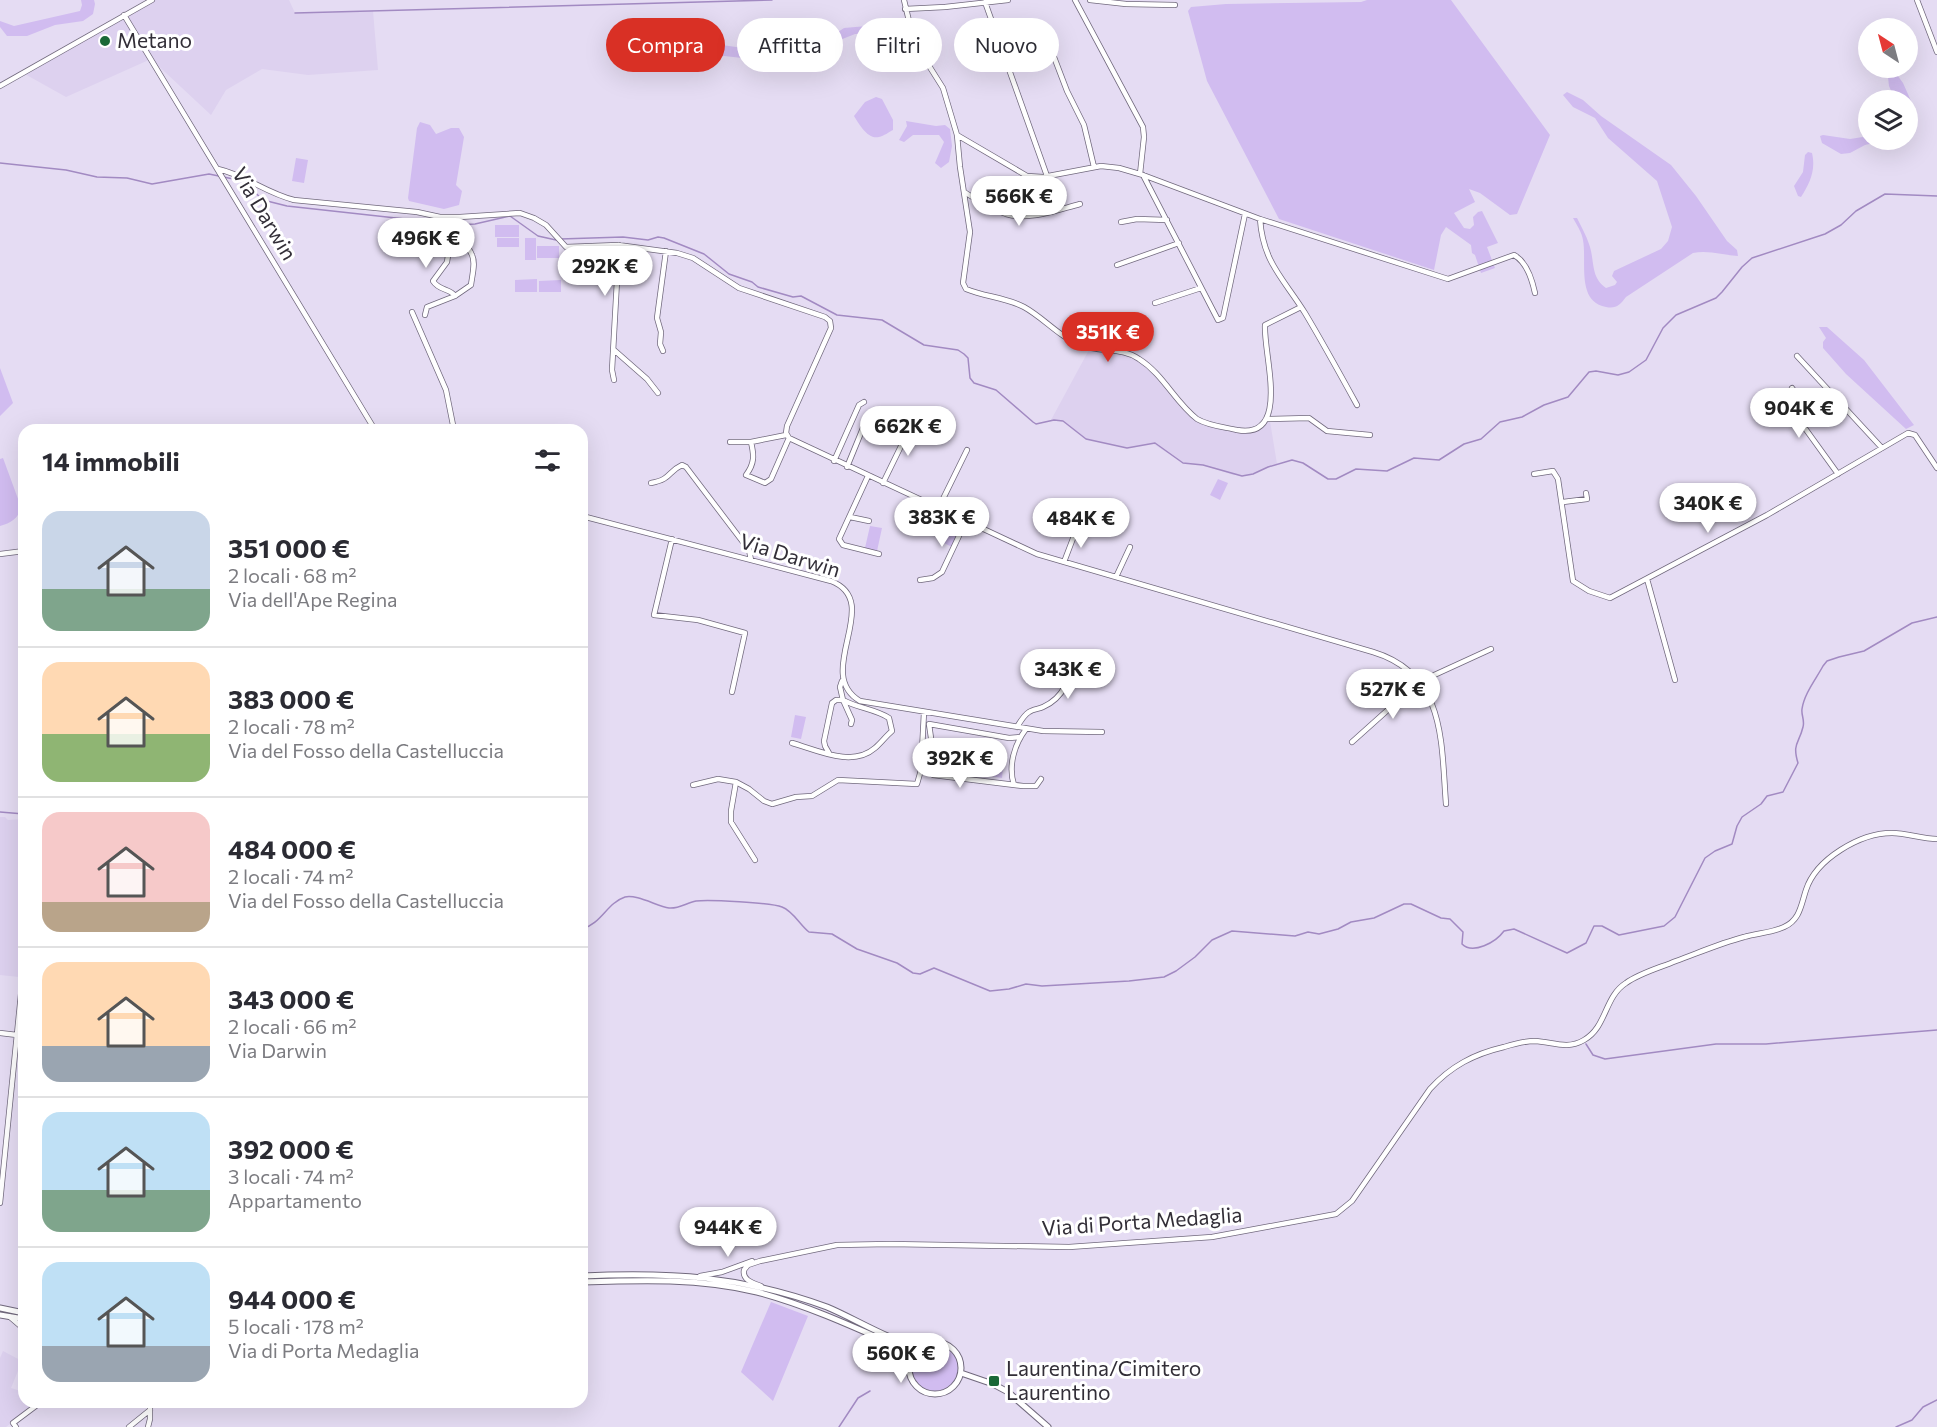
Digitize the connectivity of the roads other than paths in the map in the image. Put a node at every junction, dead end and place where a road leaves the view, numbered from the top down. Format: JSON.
{"nodes":[{"id":1,"x":152,"y":0,"type":"edge"},
{"id":2,"x":904,"y":0,"type":"edge"},
{"id":3,"x":1008,"y":0,"type":"edge"},
{"id":4,"x":1075,"y":0,"type":"edge"},
{"id":5,"x":1090,"y":0,"type":"edge"},
{"id":6,"x":1917,"y":0,"type":"edge"},
{"id":7,"x":985,"y":3,"type":"junction"},
{"id":8,"x":1175,"y":4,"type":"dead end"},
{"id":9,"x":905,"y":9,"type":"junction"},
{"id":10,"x":124,"y":15,"type":"junction"},
{"id":11,"x":991,"y":18,"type":"edge"},
{"id":12,"x":1937,"y":52,"type":"edge"},
{"id":13,"x":1059,"y":70,"type":"edge"},
{"id":14,"x":1011,"y":72,"type":"edge"},
{"id":15,"x":0,"y":86,"type":"edge"},
{"id":16,"x":957,"y":135,"type":"junction"},
{"id":17,"x":1094,"y":167,"type":"junction"},
{"id":18,"x":218,"y":169,"type":"junction"},
{"id":19,"x":1141,"y":174,"type":"junction"},
{"id":20,"x":1047,"y":176,"type":"junction"},
{"id":21,"x":964,"y":192,"type":"junction"},
{"id":22,"x":1080,"y":204,"type":"dead end"},
{"id":23,"x":1245,"y":214,"type":"junction"},
{"id":24,"x":451,"y":217,"type":"junction"},
{"id":25,"x":1260,"y":219,"type":"junction"},
{"id":26,"x":1167,"y":220,"type":"junction"},
{"id":27,"x":1121,"y":222,"type":"dead end"},
{"id":28,"x":451,"y":227,"type":"junction"},
{"id":29,"x":1179,"y":243,"type":"junction"},
{"id":30,"x":619,"y":245,"type":"junction"},
{"id":31,"x":666,"y":251,"type":"junction"},
{"id":32,"x":1117,"y":265,"type":"dead end"},
{"id":33,"x":1201,"y":288,"type":"junction"},
{"id":34,"x":1535,"y":293,"type":"dead end"},
{"id":35,"x":455,"y":296,"type":"junction"},
{"id":36,"x":1155,"y":303,"type":"dead end"},
{"id":37,"x":1301,"y":307,"type":"junction"},
{"id":38,"x":412,"y":312,"type":"dead end"},
{"id":39,"x":424,"y":315,"type":"dead end"},
{"id":40,"x":614,"y":350,"type":"junction"},
{"id":41,"x":663,"y":351,"type":"dead end"},
{"id":42,"x":1797,"y":356,"type":"dead end"},
{"id":43,"x":614,"y":380,"type":"dead end"},
{"id":44,"x":1792,"y":388,"type":"dead end"},
{"id":45,"x":658,"y":393,"type":"dead end"},
{"id":46,"x":864,"y":402,"type":"dead end"},
{"id":47,"x":1357,"y":405,"type":"dead end"},
{"id":48,"x":1268,"y":419,"type":"junction"},
{"id":49,"x":371,"y":424,"type":"edge"},
{"id":50,"x":453,"y":424,"type":"edge"},
{"id":51,"x":863,"y":428,"type":"dead end"},
{"id":52,"x":900,"y":435,"type":"dead end"},
{"id":53,"x":1370,"y":435,"type":"dead end"},
{"id":54,"x":788,"y":436,"type":"junction"},
{"id":55,"x":730,"y":442,"type":"dead end"},
{"id":56,"x":751,"y":442,"type":"junction"},
{"id":57,"x":1882,"y":448,"type":"junction"},
{"id":58,"x":967,"y":450,"type":"dead end"},
{"id":59,"x":834,"y":461,"type":"junction"},
{"id":60,"x":848,"y":467,"type":"junction"},
{"id":61,"x":1937,"y":468,"type":"edge"},
{"id":62,"x":1534,"y":474,"type":"dead end"},
{"id":63,"x":1838,"y":474,"type":"junction"},
{"id":64,"x":868,"y":476,"type":"junction"},
{"id":65,"x":651,"y":483,"type":"dead end"},
{"id":66,"x":883,"y":483,"type":"junction"},
{"id":67,"x":1586,"y":493,"type":"dead end"},
{"id":68,"x":1563,"y":502,"type":"junction"},
{"id":69,"x":938,"y":509,"type":"junction"},
{"id":70,"x":850,"y":517,"type":"junction"},
{"id":71,"x":588,"y":518,"type":"edge"},
{"id":72,"x":869,"y":521,"type":"dead end"},
{"id":73,"x":966,"y":521,"type":"junction"},
{"id":74,"x":1077,"y":528,"type":"dead end"},
{"id":75,"x":672,"y":539,"type":"junction"},
{"id":76,"x":1130,"y":547,"type":"dead end"},
{"id":77,"x":18,"y":552,"type":"edge"},
{"id":78,"x":0,"y":554,"type":"edge"},
{"id":79,"x":879,"y":554,"type":"dead end"},
{"id":80,"x":751,"y":560,"type":"junction"},
{"id":81,"x":1064,"y":562,"type":"junction"},
{"id":82,"x":1116,"y":578,"type":"junction"},
{"id":83,"x":1647,"y":579,"type":"junction"},
{"id":84,"x":920,"y":580,"type":"dead end"},
{"id":85,"x":1491,"y":649,"type":"dead end"},
{"id":86,"x":1065,"y":659,"type":"dead end"},
{"id":87,"x":1675,"y":680,"type":"dead end"},
{"id":88,"x":843,"y":681,"type":"junction"},
{"id":89,"x":1419,"y":682,"type":"junction"},
{"id":90,"x":732,"y":692,"type":"dead end"},
{"id":91,"x":843,"y":700,"type":"junction"},
{"id":92,"x":924,"y":712,"type":"junction"},
{"id":93,"x":851,"y":724,"type":"dead end"},
{"id":94,"x":1017,"y":727,"type":"junction"},
{"id":95,"x":1026,"y":729,"type":"junction"},
{"id":96,"x":1102,"y":732,"type":"dead end"},
{"id":97,"x":1020,"y":737,"type":"junction"},
{"id":98,"x":1352,"y":742,"type":"dead end"},
{"id":99,"x":792,"y":743,"type":"dead end"},
{"id":100,"x":830,"y":754,"type":"junction"},
{"id":101,"x":1041,"y":779,"type":"dead end"},
{"id":102,"x":736,"y":782,"type":"junction"},
{"id":103,"x":693,"y":785,"type":"dead end"},
{"id":104,"x":744,"y":785,"type":"junction"},
{"id":105,"x":1014,"y":785,"type":"junction"},
{"id":106,"x":735,"y":792,"type":"junction"},
{"id":107,"x":1446,"y":804,"type":"dead end"},
{"id":108,"x":1937,"y":839,"type":"edge"},
{"id":109,"x":755,"y":860,"type":"dead end"},
{"id":110,"x":18,"y":1025,"type":"edge"},
{"id":111,"x":0,"y":1033,"type":"edge"},
{"id":112,"x":17,"y":1035,"type":"junction"},
{"id":113,"x":0,"y":1201,"type":"edge"},
{"id":114,"x":760,"y":1261,"type":"junction"},
{"id":115,"x":588,"y":1276,"type":"edge"},
{"id":116,"x":697,"y":1277,"type":"junction"},
{"id":117,"x":588,"y":1282,"type":"edge"},
{"id":118,"x":767,"y":1289,"type":"junction"},
{"id":119,"x":2,"y":1308,"type":"edge"},
{"id":120,"x":18,"y":1312,"type":"edge"},
{"id":121,"x":0,"y":1315,"type":"edge"},
{"id":122,"x":10,"y":1317,"type":"junction"},
{"id":123,"x":18,"y":1318,"type":"edge"},
{"id":124,"x":18,"y":1324,"type":"edge"},
{"id":125,"x":920,"y":1346,"type":"junction"},
{"id":126,"x":909,"y":1362,"type":"junction"},
{"id":127,"x":961,"y":1373,"type":"junction"},
{"id":128,"x":33,"y":1408,"type":"edge"},
{"id":129,"x":150,"y":1410,"type":"joint"},
{"id":130,"x":16,"y":1427,"type":"edge"},
{"id":131,"x":129,"y":1427,"type":"edge"},
{"id":132,"x":148,"y":1427,"type":"edge"},
{"id":133,"x":1048,"y":1427,"type":"edge"}],
"edges":[{"from":1,"to":10,"type":"street"},
{"from":2,"to":9,"type":"street"},
{"from":3,"to":7,"type":"street"},
{"from":4,"to":19,"type":"street"},
{"from":5,"to":8,"type":"street"},
{"from":6,"to":12,"type":"street"},
{"from":7,"to":9,"type":"street"},
{"from":7,"to":11,"type":"street"},
{"from":9,"to":16,"type":"street"},
{"from":10,"to":15,"type":"street"},
{"from":10,"to":18,"type":"street","name":"Via Darwin"},
{"from":13,"to":17,"type":"street"},
{"from":14,"to":20,"type":"street"},
{"from":16,"to":20,"type":"street"},
{"from":16,"to":21,"type":"street"},
{"from":17,"to":19,"type":"street"},
{"from":17,"to":20,"type":"street"},
{"from":18,"to":24,"type":"street"},
{"from":18,"to":49,"type":"street","name":"Via Darwin"},
{"from":19,"to":23,"type":"street"},
{"from":19,"to":26,"type":"street"},
{"from":21,"to":22,"type":"street"},
{"from":21,"to":48,"type":"street"},
{"from":23,"to":25,"type":"street"},
{"from":23,"to":33,"type":"street"},
{"from":24,"to":28,"type":"street"},
{"from":24,"to":30,"type":"street"},
{"from":25,"to":34,"type":"street"},
{"from":25,"to":37,"type":"street"},
{"from":26,"to":27,"type":"street"},
{"from":26,"to":29,"type":"street"},
{"from":28,"to":35,"type":"street"},
{"from":28,"to":35,"type":"street"},
{"from":29,"to":32,"type":"street"},
{"from":29,"to":33,"type":"street"},
{"from":30,"to":31,"type":"street"},
{"from":30,"to":40,"type":"street"},
{"from":31,"to":41,"type":"street"},
{"from":31,"to":54,"type":"street"},
{"from":33,"to":36,"type":"street"},
{"from":35,"to":39,"type":"street"},
{"from":37,"to":47,"type":"street"},
{"from":37,"to":48,"type":"street"},
{"from":38,"to":50,"type":"street"},
{"from":40,"to":43,"type":"street"},
{"from":40,"to":45,"type":"street"},
{"from":42,"to":57,"type":"street"},
{"from":44,"to":63,"type":"street"},
{"from":46,"to":59,"type":"street"},
{"from":48,"to":53,"type":"street"},
{"from":51,"to":60,"type":"street"},
{"from":52,"to":66,"type":"street"},
{"from":54,"to":56,"type":"street"},
{"from":54,"to":56,"type":"street"},
{"from":54,"to":59,"type":"street"},
{"from":55,"to":56,"type":"street"},
{"from":57,"to":61,"type":"street"},
{"from":57,"to":63,"type":"street"},
{"from":58,"to":69,"type":"street"},
{"from":59,"to":60,"type":"street"},
{"from":60,"to":64,"type":"street"},
{"from":62,"to":68,"type":"street"},
{"from":63,"to":83,"type":"street"},
{"from":64,"to":66,"type":"street"},
{"from":64,"to":70,"type":"street"},
{"from":65,"to":80,"type":"street"},
{"from":66,"to":69,"type":"street"},
{"from":67,"to":68,"type":"street"},
{"from":68,"to":83,"type":"street"},
{"from":69,"to":73,"type":"street"},
{"from":70,"to":72,"type":"street"},
{"from":70,"to":79,"type":"street"},
{"from":71,"to":75,"type":"street","name":"Via Darwin"},
{"from":73,"to":81,"type":"street"},
{"from":73,"to":84,"type":"street"},
{"from":74,"to":81,"type":"street"},
{"from":75,"to":80,"type":"street","name":"Via Darwin"},
{"from":75,"to":90,"type":"street"},
{"from":76,"to":82,"type":"street"},
{"from":77,"to":78,"type":"street"},
{"from":80,"to":88,"type":"street","name":"Via Darwin"},
{"from":81,"to":82,"type":"street"},
{"from":82,"to":89,"type":"street"},
{"from":83,"to":87,"type":"street"},
{"from":85,"to":89,"type":"street"},
{"from":86,"to":94,"type":"street"},
{"from":88,"to":91,"type":"street"},
{"from":88,"to":92,"type":"street"},
{"from":89,"to":98,"type":"street"},
{"from":89,"to":107,"type":"street"},
{"from":91,"to":93,"type":"street"},
{"from":91,"to":100,"type":"street"},
{"from":91,"to":100,"type":"street"},
{"from":92,"to":94,"type":"street"},
{"from":92,"to":104,"type":"street"},
{"from":94,"to":95,"type":"street"},
{"from":95,"to":96,"type":"street"},
{"from":95,"to":97,"type":"street"},
{"from":97,"to":105,"type":"street"},
{"from":97,"to":105,"type":"street"},
{"from":99,"to":100,"type":"street"},
{"from":101,"to":105,"type":"street"},
{"from":102,"to":103,"type":"street"},
{"from":102,"to":104,"type":"street"},
{"from":102,"to":106,"type":"street"},
{"from":104,"to":106,"type":"street"},
{"from":106,"to":109,"type":"street"},
{"from":108,"to":114,"type":"street","name":"Via di Porta Medaglia"},
{"from":110,"to":112,"type":"street"},
{"from":111,"to":112,"type":"street"},
{"from":112,"to":113,"type":"street"},
{"from":114,"to":116,"type":"street","name":"Via di Porta Medaglia"},
{"from":114,"to":118,"type":"street"},
{"from":115,"to":116,"type":"main road"},
{"from":116,"to":118,"type":"main road"},
{"from":117,"to":126,"type":"main road"},
{"from":118,"to":125,"type":"main road"},
{"from":119,"to":120,"type":"main road"},
{"from":121,"to":122,"type":"main road"},
{"from":122,"to":123,"type":"main road"},
{"from":122,"to":124,"type":"street"},
{"from":125,"to":126,"type":"main road"},
{"from":125,"to":127,"type":"main road"},
{"from":126,"to":127,"type":"main road"},
{"from":127,"to":133,"type":"main road"},
{"from":128,"to":130,"type":"street"},
{"from":129,"to":131,"type":"street"},
{"from":129,"to":132,"type":"street"}]}
